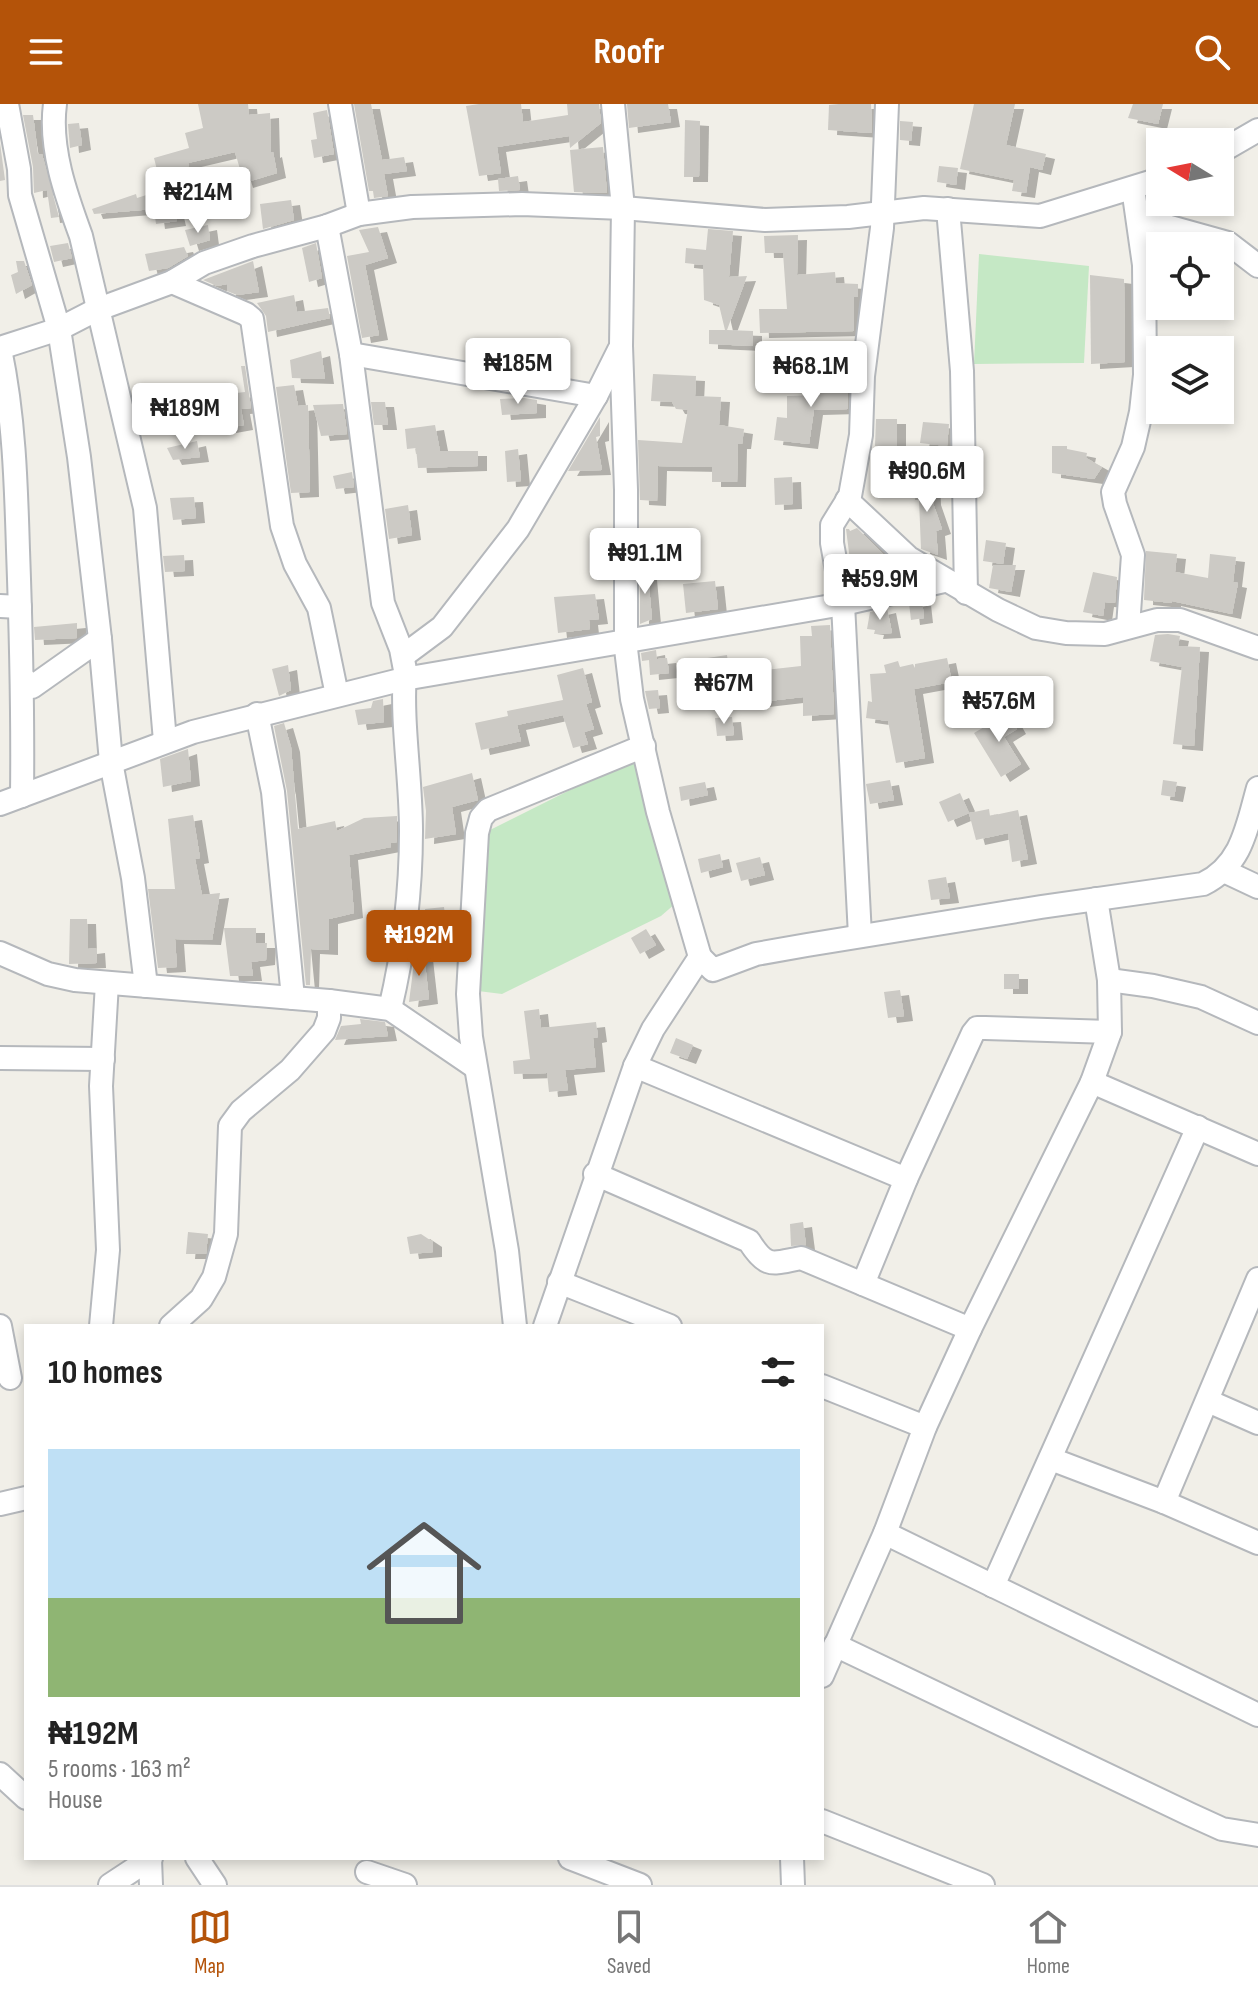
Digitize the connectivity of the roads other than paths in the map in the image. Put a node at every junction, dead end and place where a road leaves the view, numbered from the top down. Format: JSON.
{"nodes":[{"id":1,"x":7,"y":104,"type":"edge"},
{"id":2,"x":55,"y":104,"type":"edge"},
{"id":3,"x":340,"y":104,"type":"edge"},
{"id":4,"x":613,"y":104,"type":"edge"},
{"id":5,"x":887,"y":104,"type":"edge"},
{"id":6,"x":1258,"y":130,"type":"edge"},
{"id":7,"x":1234,"y":144,"type":"edge"},
{"id":8,"x":1146,"y":184,"type":"edge"},
{"id":9,"x":1133,"y":188,"type":"junction"},
{"id":10,"x":623,"y":208,"type":"junction"},
{"id":11,"x":948,"y":209,"type":"junction"},
{"id":12,"x":883,"y":211,"type":"junction"},
{"id":13,"x":359,"y":214,"type":"junction"},
{"id":14,"x":1138,"y":218,"type":"junction"},
{"id":15,"x":327,"y":226,"type":"junction"},
{"id":16,"x":1258,"y":266,"type":"edge"},
{"id":17,"x":172,"y":282,"type":"junction"},
{"id":18,"x":96,"y":310,"type":"junction"},
{"id":19,"x":59,"y":329,"type":"junction"},
{"id":20,"x":621,"y":346,"type":"junction"},
{"id":21,"x":0,"y":348,"type":"edge"},
{"id":22,"x":351,"y":354,"type":"junction"},
{"id":23,"x":596,"y":396,"type":"junction"},
{"id":24,"x":847,"y":500,"type":"junction"},
{"id":25,"x":944,"y":581,"type":"junction"},
{"id":26,"x":966,"y":593,"type":"junction"},
{"id":27,"x":843,"y":604,"type":"junction"},
{"id":28,"x":10,"y":607,"type":"edge"},
{"id":29,"x":1128,"y":627,"type":"junction"},
{"id":30,"x":100,"y":639,"type":"junction"},
{"id":31,"x":627,"y":640,"type":"junction"},
{"id":32,"x":1258,"y":648,"type":"edge"},
{"id":33,"x":403,"y":656,"type":"junction"},
{"id":34,"x":23,"y":678,"type":"junction"},
{"id":35,"x":404,"y":679,"type":"junction"},
{"id":36,"x":337,"y":695,"type":"junction"},
{"id":37,"x":257,"y":714,"type":"junction"},
{"id":38,"x":165,"y":741,"type":"junction"},
{"id":39,"x":644,"y":746,"type":"junction"},
{"id":40,"x":111,"y":762,"type":"junction"},
{"id":41,"x":1258,"y":788,"type":"edge"},
{"id":42,"x":22,"y":796,"type":"junction"},
{"id":43,"x":0,"y":804,"type":"edge"},
{"id":44,"x":1224,"y":871,"type":"junction"},
{"id":45,"x":1258,"y":887,"type":"edge"},
{"id":46,"x":1096,"y":899,"type":"junction"},
{"id":47,"x":860,"y":936,"type":"junction"},
{"id":48,"x":1,"y":957,"type":"edge"},
{"id":49,"x":700,"y":957,"type":"junction"},
{"id":50,"x":1109,"y":980,"type":"junction"},
{"id":51,"x":107,"y":983,"type":"junction"},
{"id":52,"x":146,"y":986,"type":"junction"},
{"id":53,"x":293,"y":998,"type":"junction"},
{"id":54,"x":329,"y":1001,"type":"junction"},
{"id":55,"x":390,"y":1009,"type":"junction"},
{"id":56,"x":1258,"y":1023,"type":"edge"},
{"id":57,"x":1110,"y":1032,"type":"junction"},
{"id":58,"x":0,"y":1058,"type":"edge"},
{"id":59,"x":103,"y":1059,"type":"junction"},
{"id":60,"x":635,"y":1066,"type":"junction"},
{"id":61,"x":475,"y":1067,"type":"junction"},
{"id":62,"x":1092,"y":1082,"type":"junction"},
{"id":63,"x":1198,"y":1127,"type":"junction"},
{"id":64,"x":1258,"y":1154,"type":"edge"},
{"id":65,"x":595,"y":1174,"type":"junction"},
{"id":66,"x":906,"y":1179,"type":"junction"},
{"id":67,"x":559,"y":1282,"type":"junction"},
{"id":68,"x":1257,"y":1283,"type":"edge"},
{"id":69,"x":863,"y":1284,"type":"junction"},
{"id":70,"x":101,"y":1324,"type":"edge"},
{"id":71,"x":173,"y":1324,"type":"edge"},
{"id":72,"x":515,"y":1324,"type":"edge"},
{"id":73,"x":546,"y":1324,"type":"edge"},
{"id":74,"x":665,"y":1324,"type":"edge"},
{"id":75,"x":0,"y":1326,"type":"edge"},
{"id":76,"x":970,"y":1329,"type":"junction"},
{"id":77,"x":12,"y":1378,"type":"edge"},
{"id":78,"x":824,"y":1387,"type":"edge"},
{"id":79,"x":1208,"y":1401,"type":"junction"},
{"id":80,"x":1258,"y":1423,"type":"edge"},
{"id":81,"x":925,"y":1427,"type":"junction"},
{"id":82,"x":1051,"y":1459,"type":"junction"},
{"id":83,"x":24,"y":1498,"type":"edge"},
{"id":84,"x":1164,"y":1502,"type":"junction"},
{"id":85,"x":0,"y":1504,"type":"edge"},
{"id":86,"x":885,"y":1533,"type":"junction"},
{"id":87,"x":1258,"y":1543,"type":"edge"},
{"id":88,"x":993,"y":1586,"type":"junction"},
{"id":89,"x":835,"y":1645,"type":"junction"},
{"id":90,"x":824,"y":1671,"type":"edge"},
{"id":91,"x":1258,"y":1715,"type":"edge"},
{"id":92,"x":0,"y":1774,"type":"edge"},
{"id":93,"x":24,"y":1796,"type":"edge"},
{"id":94,"x":824,"y":1822,"type":"edge"},
{"id":95,"x":1258,"y":1835,"type":"edge"},
{"id":96,"x":198,"y":1860,"type":"edge"},
{"id":97,"x":575,"y":1860,"type":"edge"},
{"id":98,"x":792,"y":1860,"type":"edge"},
{"id":99,"x":138,"y":1861,"type":"edge"},
{"id":100,"x":367,"y":1872,"type":"edge"},
{"id":101,"x":110,"y":1885,"type":"edge"},
{"id":102,"x":151,"y":1885,"type":"edge"},
{"id":103,"x":215,"y":1885,"type":"edge"},
{"id":104,"x":405,"y":1885,"type":"edge"},
{"id":105,"x":640,"y":1885,"type":"edge"},
{"id":106,"x":793,"y":1885,"type":"edge"},
{"id":107,"x":982,"y":1885,"type":"edge"}],
"edges":[{"from":1,"to":19,"type":"street"},
{"from":2,"to":18,"type":"street"},
{"from":3,"to":13,"type":"street"},
{"from":4,"to":10,"type":"street"},
{"from":5,"to":12,"type":"street"},
{"from":6,"to":7,"type":"street"},
{"from":8,"to":9,"type":"street"},
{"from":9,"to":11,"type":"street"},
{"from":9,"to":14,"type":"street"},
{"from":10,"to":12,"type":"street"},
{"from":10,"to":13,"type":"street"},
{"from":10,"to":20,"type":"street"},
{"from":11,"to":12,"type":"street"},
{"from":11,"to":26,"type":"street"},
{"from":12,"to":24,"type":"street"},
{"from":13,"to":15,"type":"street"},
{"from":14,"to":16,"type":"street"},
{"from":14,"to":29,"type":"street"},
{"from":15,"to":17,"type":"street"},
{"from":15,"to":22,"type":"street"},
{"from":17,"to":18,"type":"street"},
{"from":17,"to":36,"type":"street"},
{"from":18,"to":19,"type":"street"},
{"from":18,"to":38,"type":"street"},
{"from":19,"to":21,"type":"street"},
{"from":19,"to":30,"type":"street"},
{"from":20,"to":23,"type":"street"},
{"from":20,"to":31,"type":"street"},
{"from":21,"to":28,"type":"street"},
{"from":22,"to":23,"type":"street"},
{"from":22,"to":33,"type":"street"},
{"from":23,"to":33,"type":"street"},
{"from":24,"to":25,"type":"street"},
{"from":24,"to":27,"type":"street"},
{"from":25,"to":26,"type":"street"},
{"from":25,"to":27,"type":"street"},
{"from":26,"to":29,"type":"street"},
{"from":27,"to":31,"type":"street"},
{"from":27,"to":47,"type":"street"},
{"from":28,"to":34,"type":"street"},
{"from":29,"to":32,"type":"street"},
{"from":30,"to":34,"type":"street"},
{"from":30,"to":40,"type":"street"},
{"from":31,"to":35,"type":"street"},
{"from":31,"to":39,"type":"street"},
{"from":33,"to":35,"type":"street"},
{"from":34,"to":42,"type":"street"},
{"from":35,"to":36,"type":"street"},
{"from":35,"to":55,"type":"street"},
{"from":36,"to":37,"type":"street"},
{"from":37,"to":38,"type":"street"},
{"from":37,"to":53,"type":"street"},
{"from":38,"to":40,"type":"street"},
{"from":39,"to":49,"type":"street"},
{"from":39,"to":61,"type":"street"},
{"from":40,"to":42,"type":"street"},
{"from":40,"to":52,"type":"street"},
{"from":41,"to":44,"type":"street"},
{"from":42,"to":43,"type":"street"},
{"from":44,"to":45,"type":"street"},
{"from":44,"to":46,"type":"street"},
{"from":46,"to":47,"type":"street"},
{"from":46,"to":50,"type":"street"},
{"from":47,"to":49,"type":"street"},
{"from":48,"to":51,"type":"street"},
{"from":49,"to":60,"type":"street"},
{"from":50,"to":56,"type":"street"},
{"from":50,"to":57,"type":"street"},
{"from":51,"to":52,"type":"street"},
{"from":51,"to":59,"type":"street"},
{"from":52,"to":53,"type":"street"},
{"from":53,"to":54,"type":"street"},
{"from":54,"to":55,"type":"street"},
{"from":54,"to":71,"type":"street"},
{"from":55,"to":61,"type":"street"},
{"from":57,"to":62,"type":"street"},
{"from":57,"to":66,"type":"street"},
{"from":58,"to":59,"type":"street"},
{"from":59,"to":70,"type":"street"},
{"from":60,"to":65,"type":"street"},
{"from":60,"to":66,"type":"street"},
{"from":61,"to":72,"type":"street"},
{"from":62,"to":63,"type":"street"},
{"from":62,"to":76,"type":"street"},
{"from":63,"to":64,"type":"street"},
{"from":63,"to":82,"type":"street"},
{"from":65,"to":67,"type":"street"},
{"from":65,"to":69,"type":"street"},
{"from":66,"to":69,"type":"street"},
{"from":67,"to":73,"type":"street"},
{"from":67,"to":74,"type":"street"},
{"from":68,"to":79,"type":"street"},
{"from":69,"to":76,"type":"street"},
{"from":75,"to":77,"type":"street"},
{"from":76,"to":81,"type":"street"},
{"from":78,"to":81,"type":"street"},
{"from":79,"to":80,"type":"street"},
{"from":79,"to":84,"type":"street"},
{"from":81,"to":86,"type":"street"},
{"from":82,"to":84,"type":"street"},
{"from":82,"to":88,"type":"street"},
{"from":83,"to":85,"type":"street"},
{"from":84,"to":87,"type":"street"},
{"from":86,"to":88,"type":"street"},
{"from":86,"to":89,"type":"street"},
{"from":88,"to":91,"type":"street"},
{"from":89,"to":90,"type":"street"},
{"from":89,"to":95,"type":"street"},
{"from":92,"to":93,"type":"street"},
{"from":94,"to":107,"type":"street"},
{"from":96,"to":103,"type":"street"},
{"from":97,"to":105,"type":"street"},
{"from":98,"to":106,"type":"street"},
{"from":99,"to":101,"type":"street"},
{"from":99,"to":102,"type":"street"},
{"from":100,"to":104,"type":"street"}]}
